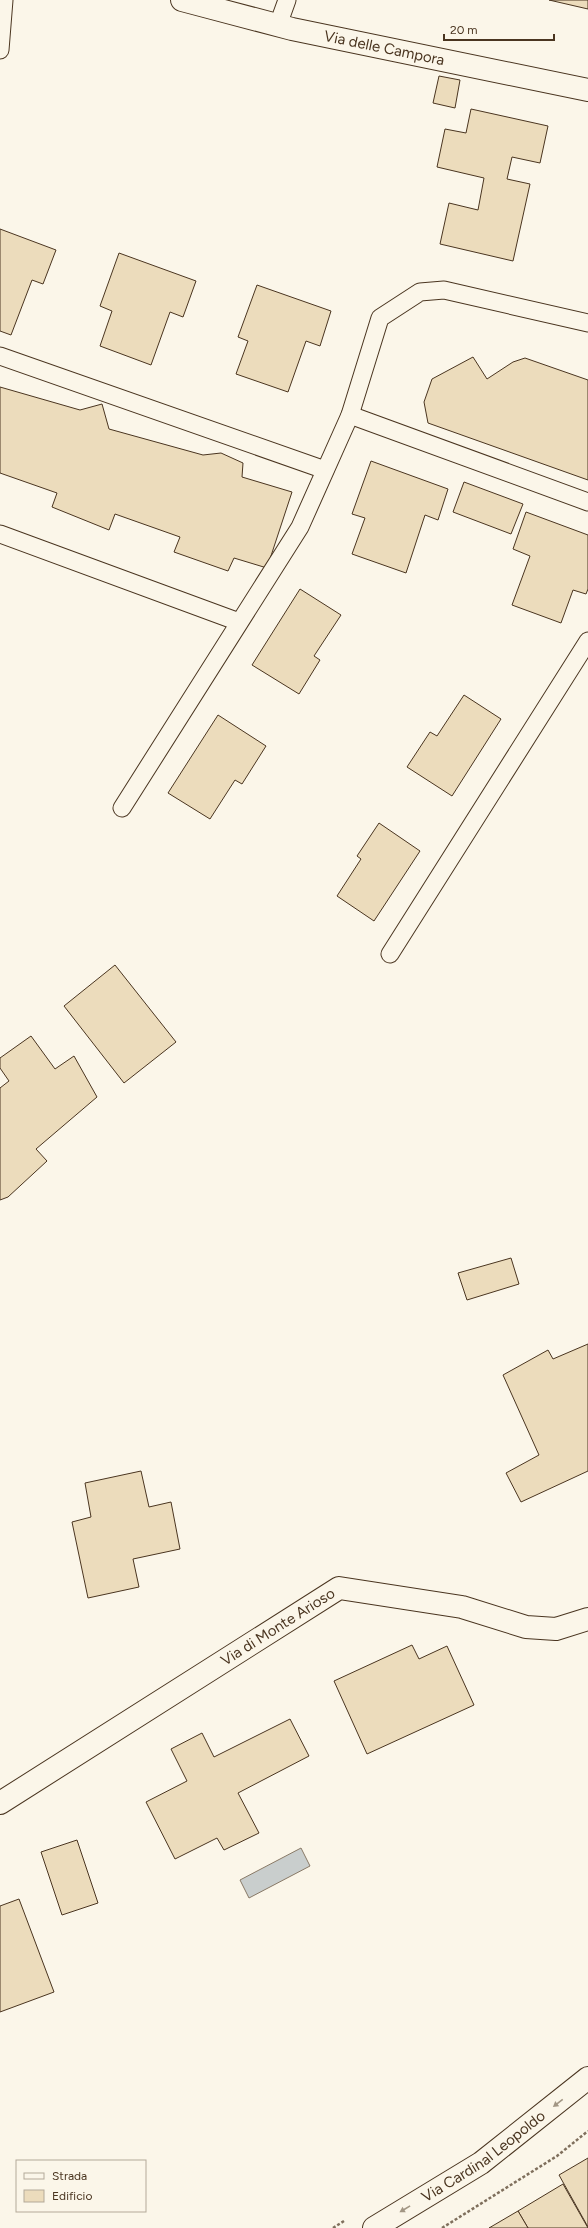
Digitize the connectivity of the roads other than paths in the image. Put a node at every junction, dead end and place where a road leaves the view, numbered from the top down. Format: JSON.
{"nodes":[{"id":1,"x":4,"y":0,"type":"edge"},
{"id":2,"x":182,"y":0,"type":"edge"},
{"id":3,"x":287,"y":0,"type":"edge"},
{"id":4,"x":278,"y":25,"type":"junction"},
{"id":5,"x":0,"y":50,"type":"edge"},
{"id":6,"x":588,"y":90,"type":"edge"},
{"id":7,"x":588,"y":323,"type":"edge"},
{"id":8,"x":0,"y":356,"type":"edge"},
{"id":9,"x":350,"y":416,"type":"junction"},
{"id":10,"x":325,"y":470,"type":"junction"},
{"id":11,"x":588,"y":502,"type":"edge"},
{"id":12,"x":0,"y":534,"type":"edge"},
{"id":13,"x":239,"y":622,"type":"junction"},
{"id":14,"x":588,"y":641,"type":"edge"},
{"id":15,"x":122,"y":808,"type":"dead end"},
{"id":16,"x":390,"y":954,"type":"dead end"},
{"id":17,"x":588,"y":1619,"type":"edge"},
{"id":18,"x":0,"y":1803,"type":"edge"},
{"id":19,"x":588,"y":2078,"type":"edge"},
{"id":20,"x":374,"y":2228,"type":"edge"}],
"edges":[{"from":1,"to":5,"type":"lane"},
{"from":2,"to":4,"type":"street","name":"Via delle Campora"},
{"from":3,"to":4,"type":"lane"},
{"from":4,"to":6,"type":"street","name":"Via delle Campora"},
{"from":7,"to":9,"type":"lane"},
{"from":8,"to":10,"type":"lane"},
{"from":9,"to":10,"type":"lane"},
{"from":9,"to":11,"type":"lane"},
{"from":10,"to":13,"type":"lane"},
{"from":12,"to":13,"type":"lane"},
{"from":13,"to":15,"type":"lane"},
{"from":14,"to":16,"type":"lane"},
{"from":17,"to":18,"type":"street","name":"Via di Monte Arioso"},
{"from":19,"to":20,"type":"street","name":"Via Cardinal Leopoldo","one_way":true}]}
